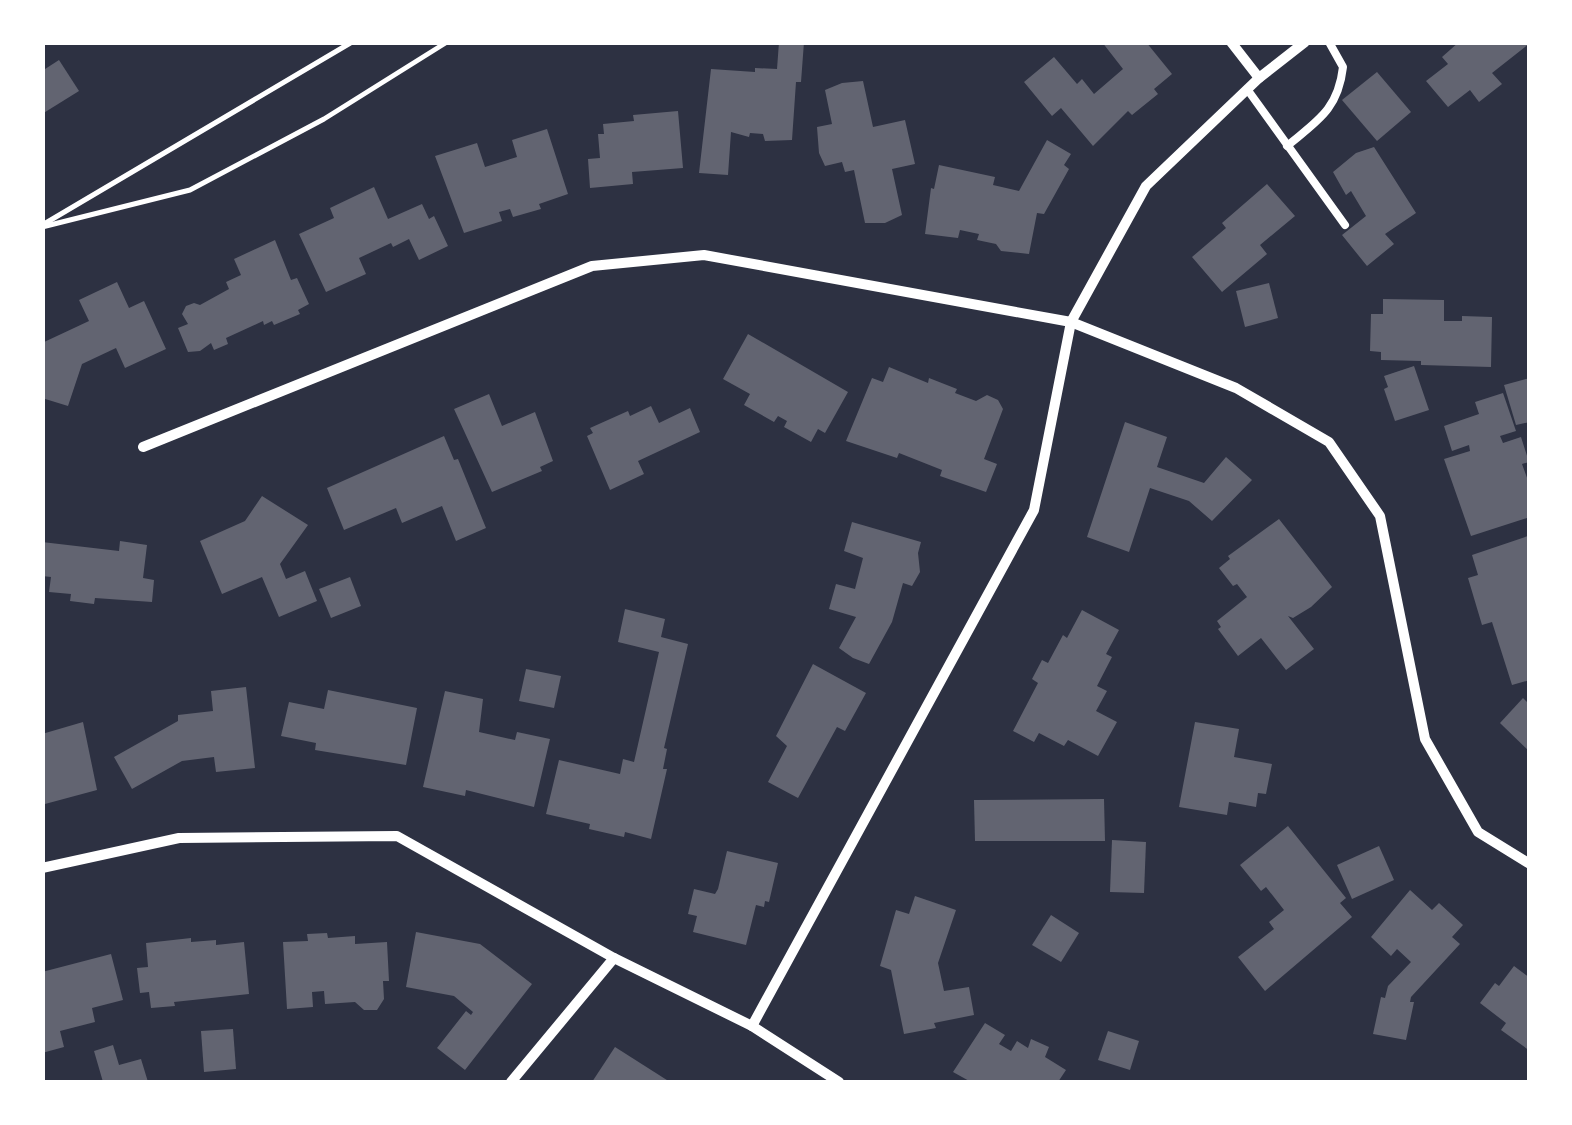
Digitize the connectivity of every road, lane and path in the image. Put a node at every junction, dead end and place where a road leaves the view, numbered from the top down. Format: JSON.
{"nodes":[{"id":1,"x":352,"y":42,"type":"edge"},
{"id":2,"x":447,"y":42,"type":"edge"},
{"id":3,"x":1231,"y":42,"type":"edge"},
{"id":4,"x":1305,"y":42,"type":"edge"},
{"id":5,"x":1329,"y":42,"type":"edge"},
{"id":6,"x":1259,"y":78,"type":"junction"},
{"id":7,"x":1246,"y":90,"type":"junction"},
{"id":8,"x":1286,"y":146,"type":"junction"},
{"id":9,"x":1345,"y":225,"type":"dead end"},
{"id":10,"x":42,"y":226,"type":"edge"},
{"id":11,"x":1071,"y":322,"type":"junction"},
{"id":12,"x":143,"y":447,"type":"dead end"},
{"id":13,"x":1530,"y":864,"type":"edge"},
{"id":14,"x":42,"y":868,"type":"edge"},
{"id":15,"x":614,"y":958,"type":"junction"},
{"id":16,"x":752,"y":1026,"type":"junction"},
{"id":17,"x":512,"y":1082,"type":"edge"},
{"id":18,"x":838,"y":1082,"type":"edge"}],
"edges":[{"from":1,"to":10,"type":"path"},
{"from":2,"to":10,"type":"path"},
{"from":3,"to":6,"type":"street"},
{"from":4,"to":6,"type":"street"},
{"from":5,"to":8,"type":"lane"},
{"from":6,"to":7,"type":"street"},
{"from":7,"to":8,"type":"lane"},
{"from":7,"to":11,"type":"street"},
{"from":8,"to":9,"type":"lane"},
{"from":11,"to":12,"type":"street"},
{"from":11,"to":13,"type":"street"},
{"from":11,"to":16,"type":"street"},
{"from":14,"to":15,"type":"street"},
{"from":15,"to":16,"type":"street"},
{"from":15,"to":17,"type":"street"},
{"from":16,"to":18,"type":"street"}]}
